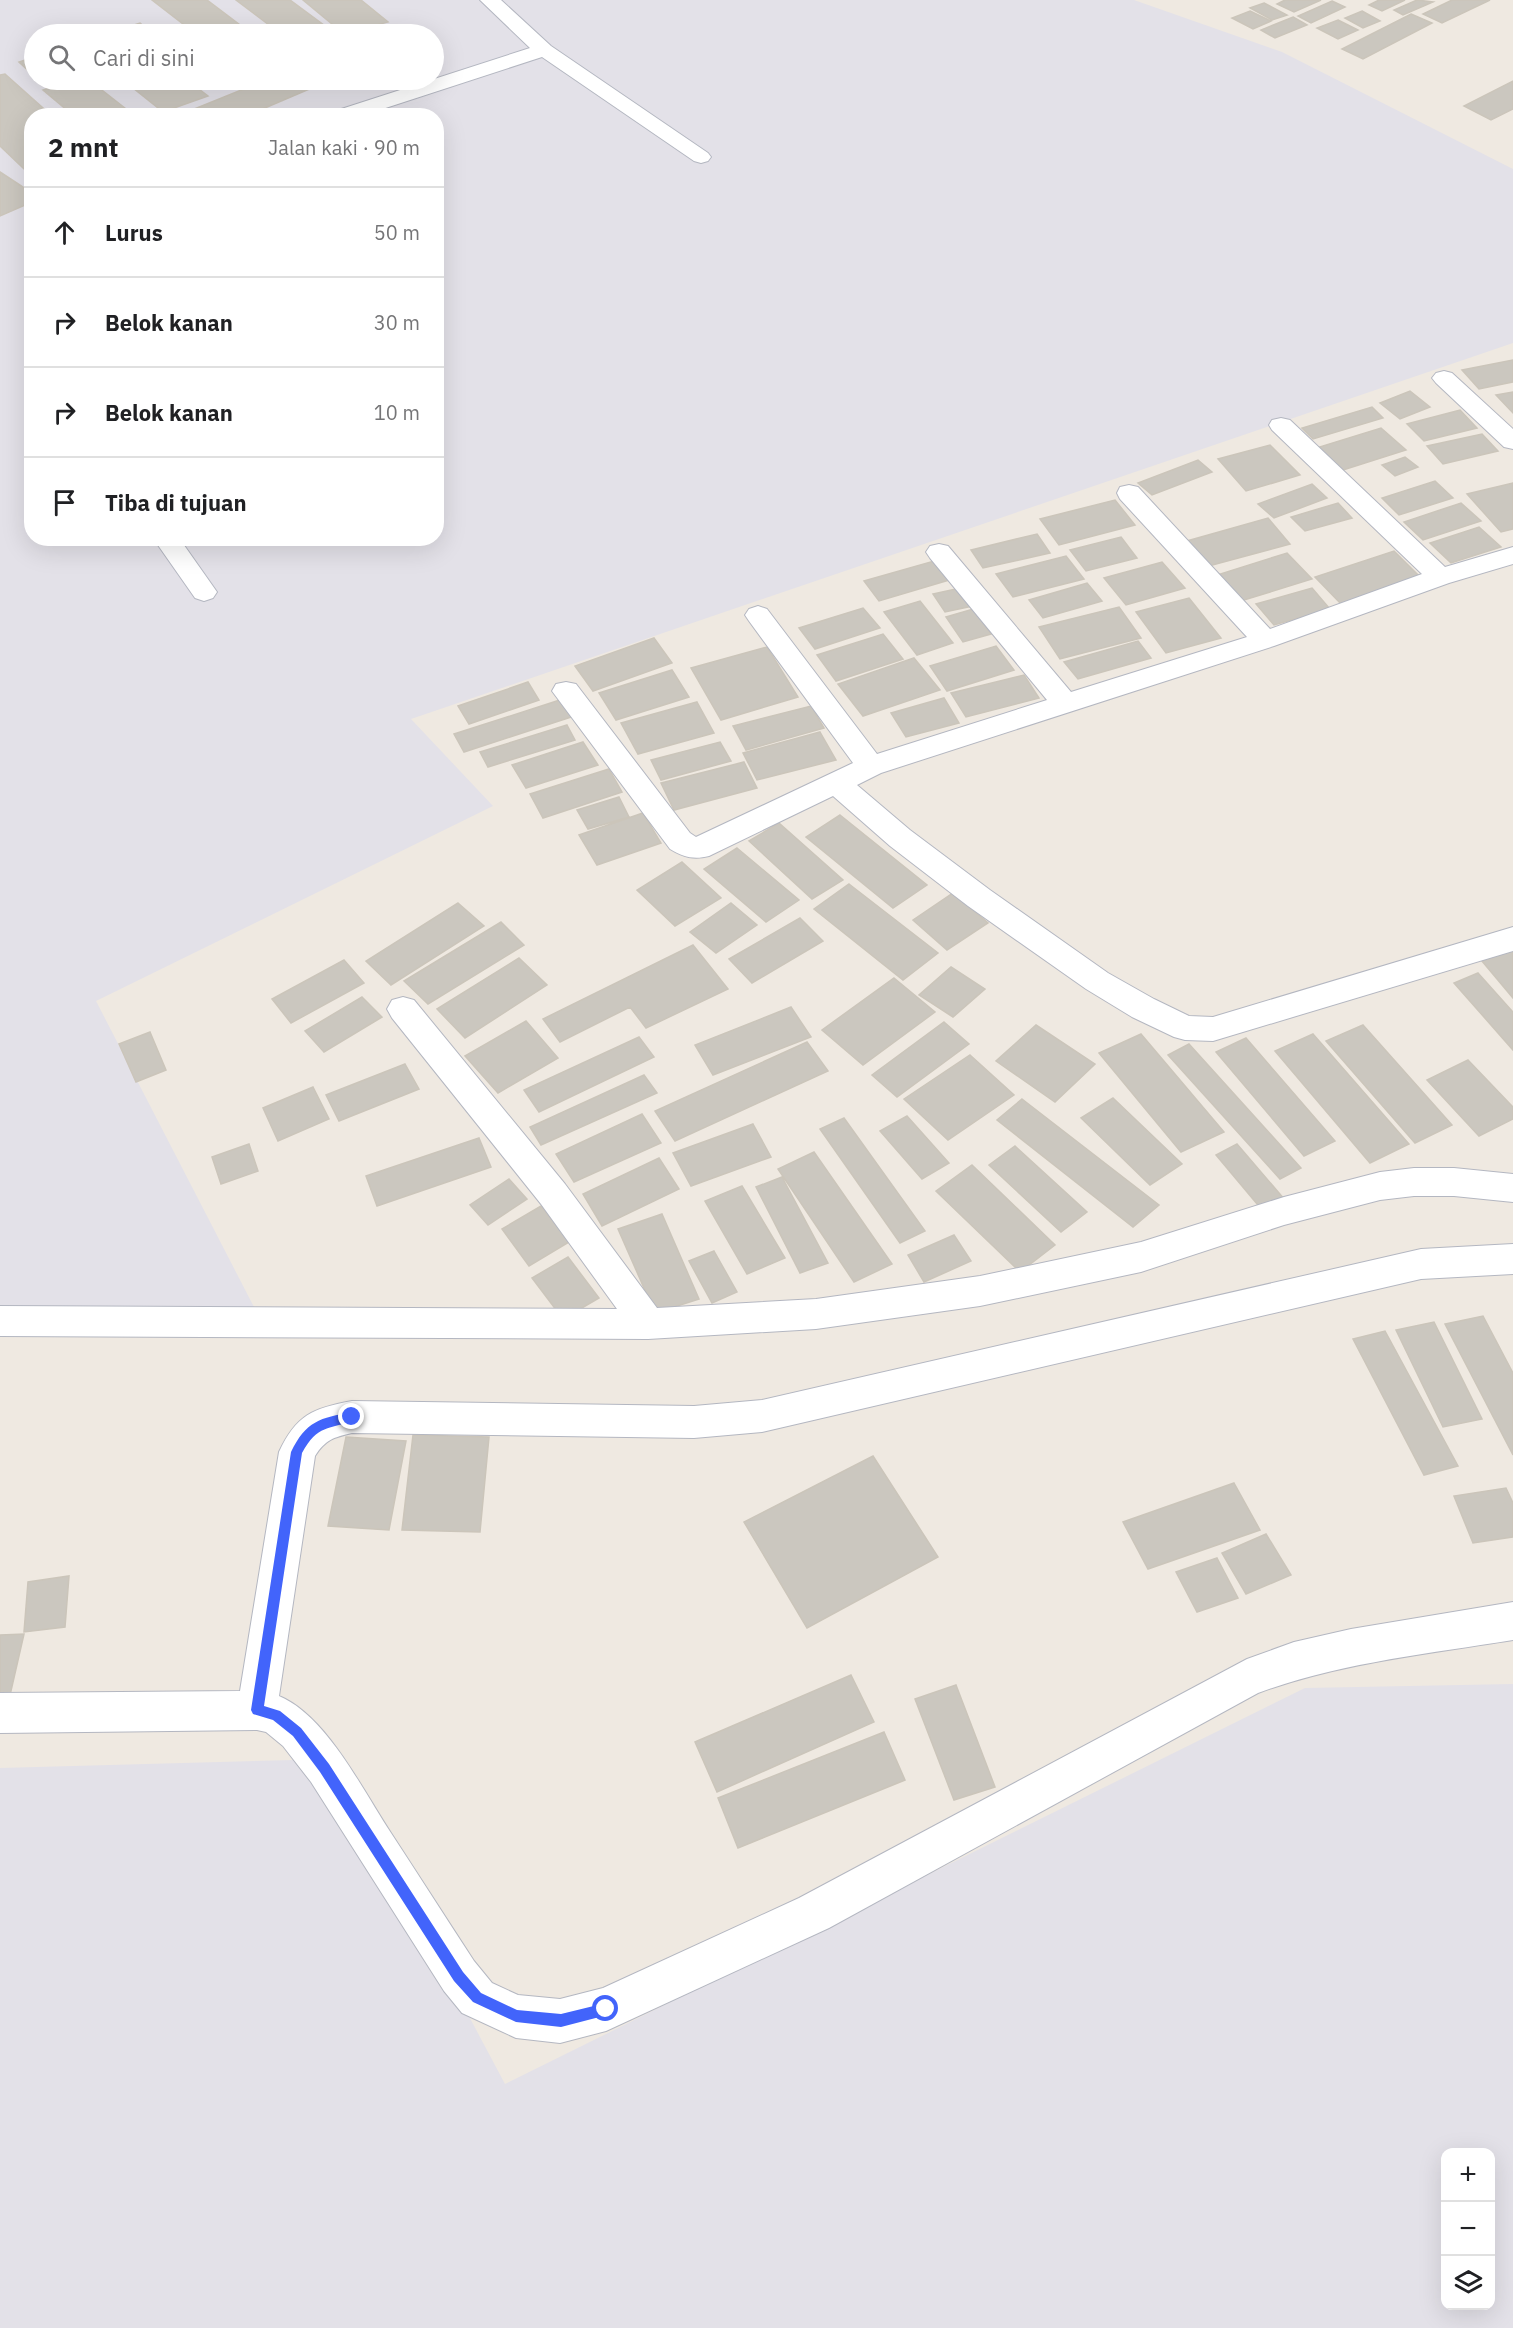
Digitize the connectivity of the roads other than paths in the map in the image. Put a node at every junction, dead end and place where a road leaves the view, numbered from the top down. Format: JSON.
{"nodes":[{"id":1,"x":490,"y":0,"type":"edge"},
{"id":2,"x":544,"y":50,"type":"junction"},
{"id":3,"x":444,"y":82,"type":"edge"},
{"id":4,"x":420,"y":90,"type":"edge"},
{"id":5,"x":364,"y":108,"type":"edge"},
{"id":6,"x":701,"y":157,"type":"dead end"},
{"id":7,"x":1443,"y":378,"type":"dead end"},
{"id":8,"x":1281,"y":425,"type":"dead end"},
{"id":9,"x":1513,"y":442,"type":"edge"},
{"id":10,"x":1129,"y":493,"type":"dead end"},
{"id":11,"x":171,"y":546,"type":"edge"},
{"id":12,"x":939,"y":552,"type":"dead end"},
{"id":13,"x":1513,"y":555,"type":"edge"},
{"id":14,"x":1440,"y":577,"type":"junction"},
{"id":15,"x":204,"y":592,"type":"dead end"},
{"id":16,"x":758,"y":615,"type":"dead end"},
{"id":17,"x":1265,"y":640,"type":"junction"},
{"id":18,"x":566,"y":691,"type":"dead end"},
{"id":19,"x":1066,"y":704,"type":"junction"},
{"id":20,"x":871,"y":766,"type":"junction"},
{"id":21,"x":835,"y":782,"type":"junction"},
{"id":22,"x":1513,"y":939,"type":"edge"},
{"id":23,"x":403,"y":1009,"type":"dead end"},
{"id":24,"x":1513,"y":1188,"type":"edge"},
{"id":25,"x":1513,"y":1259,"type":"edge"},
{"id":26,"x":0,"y":1321,"type":"edge"},
{"id":27,"x":648,"y":1324,"type":"junction"},
{"id":28,"x":1513,"y":1621,"type":"edge"},
{"id":29,"x":257,"y":1710,"type":"junction"},
{"id":30,"x":0,"y":1713,"type":"edge"}],
"edges":[{"from":1,"to":2,"type":"street"},
{"from":2,"to":3,"type":"street"},
{"from":2,"to":6,"type":"street"},
{"from":4,"to":5,"type":"street"},
{"from":7,"to":9,"type":"street"},
{"from":8,"to":14,"type":"street"},
{"from":10,"to":17,"type":"street"},
{"from":11,"to":15,"type":"street"},
{"from":12,"to":19,"type":"street"},
{"from":13,"to":14,"type":"street"},
{"from":14,"to":17,"type":"street"},
{"from":16,"to":20,"type":"street"},
{"from":17,"to":19,"type":"street"},
{"from":18,"to":21,"type":"street"},
{"from":19,"to":20,"type":"street"},
{"from":20,"to":21,"type":"street"},
{"from":21,"to":22,"type":"street"},
{"from":23,"to":27,"type":"street"},
{"from":24,"to":27,"type":"street"},
{"from":25,"to":29,"type":"street"},
{"from":26,"to":27,"type":"street"},
{"from":28,"to":29,"type":"street"},
{"from":29,"to":30,"type":"street"}]}
